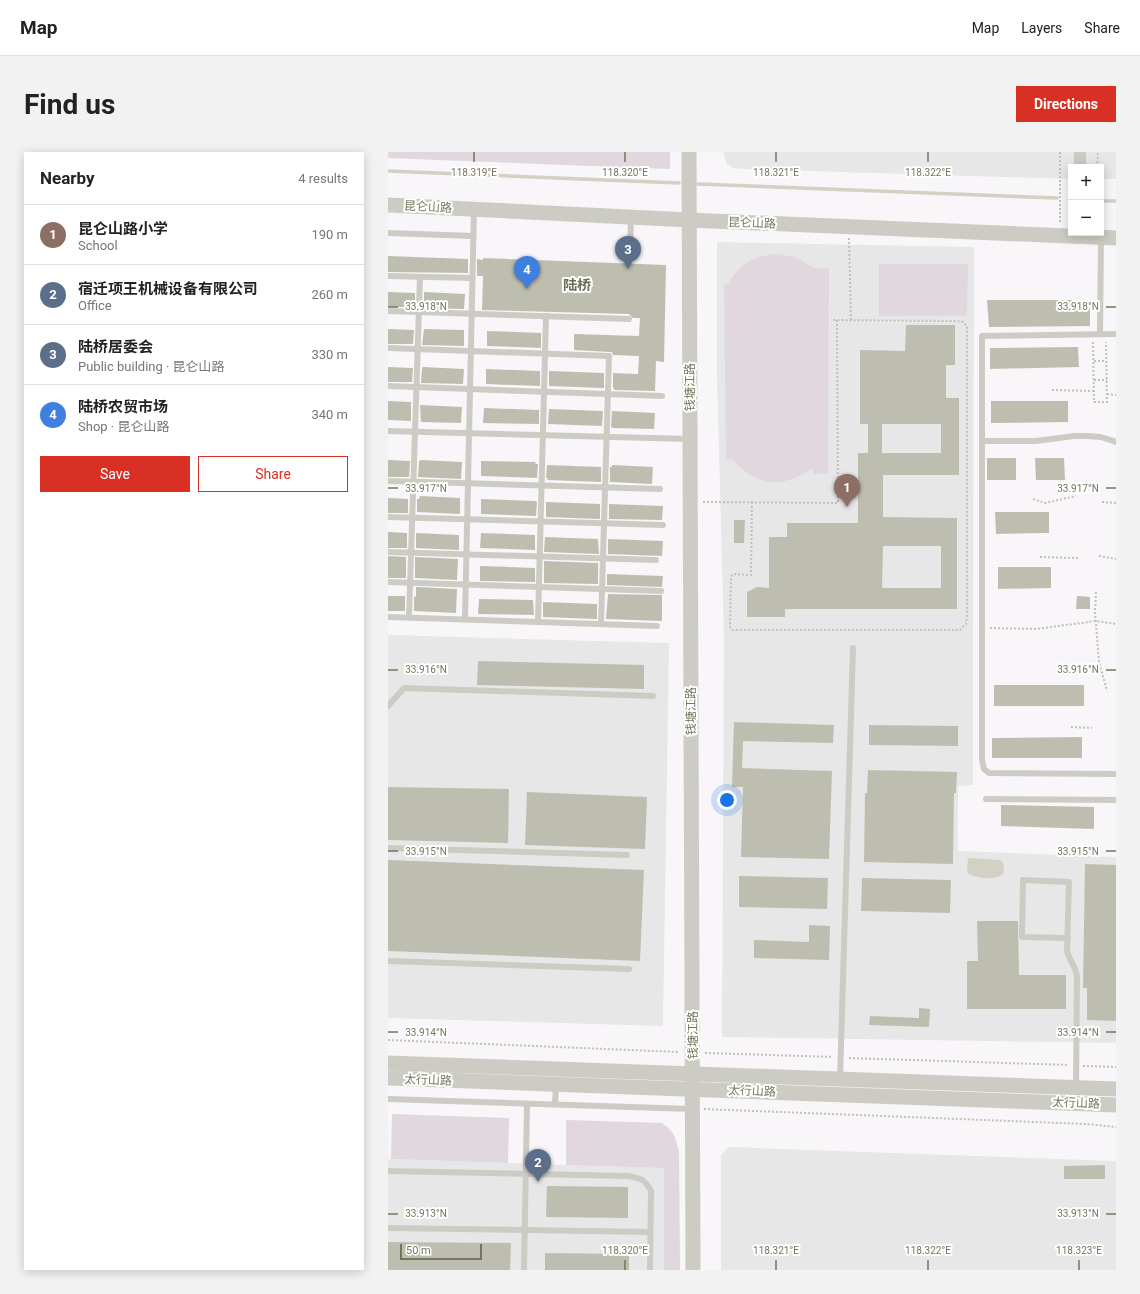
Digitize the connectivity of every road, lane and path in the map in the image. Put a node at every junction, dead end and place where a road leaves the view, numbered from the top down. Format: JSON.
{"nodes":[{"id":1,"x":688,"y":152,"type":"edge"},
{"id":2,"x":1060,"y":152,"type":"edge"},
{"id":3,"x":1080,"y":152,"type":"edge"},
{"id":4,"x":1098,"y":152,"type":"edge"},
{"id":5,"x":1080,"y":164,"type":"edge"},
{"id":6,"x":1098,"y":164,"type":"edge"},
{"id":7,"x":388,"y":205,"type":"edge"},
{"id":8,"x":474,"y":209,"type":"junction"},
{"id":9,"x":631,"y":217,"type":"junction"},
{"id":10,"x":689,"y":220,"type":"junction"},
{"id":11,"x":849,"y":227,"type":"junction"},
{"id":12,"x":388,"y":233,"type":"edge"},
{"id":13,"x":473,"y":236,"type":"junction"},
{"id":14,"x":1060,"y":236,"type":"junction"},
{"id":15,"x":1068,"y":236,"type":"edge"},
{"id":16,"x":1087,"y":236,"type":"edge"},
{"id":17,"x":1101,"y":238,"type":"junction"},
{"id":18,"x":1116,"y":238,"type":"edge"},
{"id":19,"x":630,"y":256,"type":"dead end"},
{"id":20,"x":388,"y":276,"type":"edge"},
{"id":21,"x":420,"y":277,"type":"junction"},
{"id":22,"x":472,"y":278,"type":"junction"},
{"id":23,"x":388,"y":311,"type":"edge"},
{"id":24,"x":418,"y":312,"type":"junction"},
{"id":25,"x":471,"y":314,"type":"junction"},
{"id":26,"x":546,"y":316,"type":"junction"},
{"id":27,"x":629,"y":319,"type":"dead end"},
{"id":28,"x":831,"y":320,"type":"dead end"},
{"id":29,"x":837,"y":320,"type":"junction"},
{"id":30,"x":851,"y":320,"type":"junction"},
{"id":31,"x":1093,"y":334,"type":"junction"},
{"id":32,"x":1103,"y":334,"type":"junction"},
{"id":33,"x":1116,"y":334,"type":"edge"},
{"id":34,"x":388,"y":348,"type":"edge"},
{"id":35,"x":417,"y":349,"type":"junction"},
{"id":36,"x":471,"y":351,"type":"junction"},
{"id":37,"x":545,"y":354,"type":"junction"},
{"id":38,"x":1106,"y":360,"type":"junction"},
{"id":39,"x":1094,"y":361,"type":"junction"},
{"id":40,"x":1094,"y":380,"type":"junction"},
{"id":41,"x":1107,"y":380,"type":"junction"},
{"id":42,"x":388,"y":386,"type":"edge"},
{"id":43,"x":416,"y":387,"type":"junction"},
{"id":44,"x":470,"y":389,"type":"junction"},
{"id":45,"x":1052,"y":390,"type":"dead end"},
{"id":46,"x":1094,"y":391,"type":"junction"},
{"id":47,"x":544,"y":392,"type":"junction"},
{"id":48,"x":608,"y":394,"type":"junction"},
{"id":49,"x":1107,"y":394,"type":"junction"},
{"id":50,"x":1116,"y":395,"type":"edge"},
{"id":51,"x":662,"y":396,"type":"dead end"},
{"id":52,"x":388,"y":431,"type":"edge"},
{"id":53,"x":415,"y":432,"type":"junction"},
{"id":54,"x":469,"y":433,"type":"junction"},
{"id":55,"x":543,"y":435,"type":"junction"},
{"id":56,"x":607,"y":437,"type":"junction"},
{"id":57,"x":690,"y":439,"type":"junction"},
{"id":58,"x":982,"y":440,"type":"junction"},
{"id":59,"x":1116,"y":442,"type":"edge"},
{"id":60,"x":388,"y":481,"type":"edge"},
{"id":61,"x":413,"y":481,"type":"junction"},
{"id":62,"x":468,"y":483,"type":"junction"},
{"id":63,"x":542,"y":485,"type":"junction"},
{"id":64,"x":605,"y":487,"type":"junction"},
{"id":65,"x":660,"y":489,"type":"dead end"},
{"id":66,"x":1076,"y":496,"type":"dead end"},
{"id":67,"x":1033,"y":499,"type":"dead end"},
{"id":68,"x":690,"y":502,"type":"junction"},
{"id":69,"x":752,"y":502,"type":"junction"},
{"id":70,"x":1102,"y":502,"type":"dead end"},
{"id":71,"x":1116,"y":503,"type":"edge"},
{"id":72,"x":388,"y":517,"type":"edge"},
{"id":73,"x":412,"y":517,"type":"junction"},
{"id":74,"x":467,"y":519,"type":"junction"},
{"id":75,"x":540,"y":521,"type":"junction"},
{"id":76,"x":604,"y":523,"type":"junction"},
{"id":77,"x":663,"y":524,"type":"dead end"},
{"id":78,"x":388,"y":552,"type":"edge"},
{"id":79,"x":411,"y":553,"type":"junction"},
{"id":80,"x":466,"y":554,"type":"junction"},
{"id":81,"x":1099,"y":556,"type":"dead end"},
{"id":82,"x":540,"y":557,"type":"junction"},
{"id":83,"x":1040,"y":557,"type":"dead end"},
{"id":84,"x":603,"y":558,"type":"junction"},
{"id":85,"x":1078,"y":558,"type":"dead end"},
{"id":86,"x":1116,"y":559,"type":"edge"},
{"id":87,"x":656,"y":560,"type":"dead end"},
{"id":88,"x":388,"y":582,"type":"edge"},
{"id":89,"x":410,"y":583,"type":"junction"},
{"id":90,"x":466,"y":585,"type":"junction"},
{"id":91,"x":539,"y":587,"type":"junction"},
{"id":92,"x":602,"y":589,"type":"junction"},
{"id":93,"x":661,"y":591,"type":"dead end"},
{"id":94,"x":1096,"y":592,"type":"dead end"},
{"id":95,"x":388,"y":617,"type":"edge"},
{"id":96,"x":409,"y":617,"type":"junction"},
{"id":97,"x":465,"y":619,"type":"junction"},
{"id":98,"x":1096,"y":621,"type":"junction"},
{"id":99,"x":538,"y":622,"type":"junction"},
{"id":100,"x":601,"y":624,"type":"junction"},
{"id":101,"x":1116,"y":624,"type":"edge"},
{"id":102,"x":657,"y":626,"type":"dead end"},
{"id":103,"x":982,"y":628,"type":"junction"},
{"id":104,"x":853,"y":648,"type":"dead end"},
{"id":105,"x":1107,"y":691,"type":"dead end"},
{"id":106,"x":652,"y":696,"type":"dead end"},
{"id":107,"x":388,"y":706,"type":"edge"},
{"id":108,"x":1071,"y":728,"type":"dead end"},
{"id":109,"x":1092,"y":728,"type":"dead end"},
{"id":110,"x":1116,"y":774,"type":"edge"},
{"id":111,"x":986,"y":799,"type":"dead end"},
{"id":112,"x":1116,"y":800,"type":"edge"},
{"id":113,"x":388,"y":848,"type":"edge"},
{"id":114,"x":627,"y":855,"type":"dead end"},
{"id":115,"x":1068,"y":938,"type":"junction"},
{"id":116,"x":388,"y":961,"type":"edge"},
{"id":117,"x":629,"y":969,"type":"dead end"},
{"id":118,"x":388,"y":1040,"type":"edge"},
{"id":119,"x":693,"y":1053,"type":"junction"},
{"id":120,"x":841,"y":1058,"type":"junction"},
{"id":121,"x":388,"y":1063,"type":"edge"},
{"id":122,"x":1076,"y":1065,"type":"junction"},
{"id":123,"x":1116,"y":1067,"type":"edge"},
{"id":124,"x":388,"y":1078,"type":"edge"},
{"id":125,"x":840,"y":1079,"type":"junction"},
{"id":126,"x":693,"y":1081,"type":"junction"},
{"id":127,"x":556,"y":1084,"type":"junction"},
{"id":128,"x":1076,"y":1088,"type":"junction"},
{"id":129,"x":1116,"y":1089,"type":"edge"},
{"id":130,"x":840,"y":1094,"type":"junction"},
{"id":131,"x":388,"y":1099,"type":"edge"},
{"id":132,"x":1076,"y":1103,"type":"junction"},
{"id":133,"x":527,"y":1104,"type":"junction"},
{"id":134,"x":555,"y":1104,"type":"junction"},
{"id":135,"x":1116,"y":1105,"type":"edge"},
{"id":136,"x":693,"y":1109,"type":"junction"},
{"id":137,"x":1116,"y":1127,"type":"edge"},
{"id":138,"x":388,"y":1171,"type":"edge"},
{"id":139,"x":526,"y":1174,"type":"junction"},
{"id":140,"x":388,"y":1228,"type":"edge"},
{"id":141,"x":524,"y":1230,"type":"junction"},
{"id":142,"x":650,"y":1232,"type":"junction"},
{"id":143,"x":524,"y":1270,"type":"edge"},
{"id":144,"x":650,"y":1270,"type":"edge"},
{"id":145,"x":693,"y":1270,"type":"edge"}],
"edges":[{"from":1,"to":10,"type":"street","name":"钱塘江路"},
{"from":2,"to":14,"type":"path"},
{"from":3,"to":5,"type":"street"},
{"from":4,"to":6,"type":"path"},
{"from":7,"to":8,"type":"street","name":"昆仑山路"},
{"from":8,"to":9,"type":"street","name":"昆仑山路"},
{"from":8,"to":13,"type":"lane"},
{"from":9,"to":10,"type":"street","name":"昆仑山路"},
{"from":9,"to":19,"type":"lane"},
{"from":10,"to":11,"type":"street","name":"昆仑山路"},
{"from":10,"to":57,"type":"street","name":"钱塘江路"},
{"from":11,"to":14,"type":"street","name":"昆仑山路"},
{"from":11,"to":30,"type":"path"},
{"from":12,"to":13,"type":"lane"},
{"from":13,"to":22,"type":"lane"},
{"from":14,"to":15,"type":"street","name":"昆仑山路"},
{"from":16,"to":17,"type":"street","name":"昆仑山路"},
{"from":17,"to":18,"type":"street","name":"昆仑山路"},
{"from":17,"to":32,"type":"lane"},
{"from":20,"to":21,"type":"lane"},
{"from":21,"to":22,"type":"lane"},
{"from":21,"to":24,"type":"lane"},
{"from":22,"to":25,"type":"lane"},
{"from":23,"to":24,"type":"lane"},
{"from":24,"to":25,"type":"lane"},
{"from":24,"to":35,"type":"lane"},
{"from":25,"to":26,"type":"lane"},
{"from":25,"to":36,"type":"lane"},
{"from":26,"to":27,"type":"lane"},
{"from":26,"to":37,"type":"lane"},
{"from":28,"to":29,"type":"path"},
{"from":29,"to":30,"type":"path"},
{"from":29,"to":69,"type":"path"},
{"from":30,"to":69,"type":"path"},
{"from":31,"to":32,"type":"lane"},
{"from":31,"to":39,"type":"path"},
{"from":31,"to":58,"type":"lane"},
{"from":32,"to":33,"type":"lane"},
{"from":32,"to":38,"type":"path"},
{"from":34,"to":35,"type":"lane"},
{"from":35,"to":36,"type":"lane"},
{"from":35,"to":43,"type":"lane"},
{"from":36,"to":37,"type":"lane"},
{"from":36,"to":44,"type":"lane"},
{"from":37,"to":47,"type":"lane"},
{"from":37,"to":48,"type":"lane"},
{"from":38,"to":39,"type":"path"},
{"from":38,"to":41,"type":"path"},
{"from":39,"to":40,"type":"path"},
{"from":40,"to":41,"type":"path"},
{"from":40,"to":46,"type":"path"},
{"from":41,"to":49,"type":"path"},
{"from":42,"to":43,"type":"lane"},
{"from":43,"to":44,"type":"lane"},
{"from":43,"to":53,"type":"lane"},
{"from":44,"to":47,"type":"lane"},
{"from":44,"to":54,"type":"lane"},
{"from":45,"to":46,"type":"path"},
{"from":46,"to":49,"type":"path"},
{"from":47,"to":48,"type":"lane"},
{"from":47,"to":55,"type":"lane"},
{"from":48,"to":51,"type":"lane"},
{"from":48,"to":56,"type":"lane"},
{"from":49,"to":50,"type":"path"},
{"from":52,"to":53,"type":"lane"},
{"from":53,"to":54,"type":"lane"},
{"from":53,"to":61,"type":"lane"},
{"from":54,"to":55,"type":"lane"},
{"from":54,"to":62,"type":"lane"},
{"from":55,"to":56,"type":"lane"},
{"from":55,"to":63,"type":"lane"},
{"from":56,"to":57,"type":"lane"},
{"from":56,"to":64,"type":"lane"},
{"from":57,"to":68,"type":"street","name":"钱塘江路"},
{"from":58,"to":59,"type":"lane"},
{"from":58,"to":103,"type":"lane"},
{"from":60,"to":61,"type":"lane"},
{"from":61,"to":62,"type":"lane"},
{"from":61,"to":73,"type":"lane"},
{"from":62,"to":63,"type":"lane"},
{"from":62,"to":74,"type":"lane"},
{"from":63,"to":64,"type":"lane"},
{"from":63,"to":75,"type":"lane"},
{"from":64,"to":65,"type":"lane"},
{"from":64,"to":76,"type":"lane"},
{"from":66,"to":67,"type":"path"},
{"from":68,"to":69,"type":"path"},
{"from":68,"to":119,"type":"street","name":"钱塘江路"},
{"from":70,"to":71,"type":"path"},
{"from":72,"to":73,"type":"lane"},
{"from":73,"to":74,"type":"lane"},
{"from":73,"to":79,"type":"lane"},
{"from":74,"to":75,"type":"lane"},
{"from":74,"to":80,"type":"lane"},
{"from":75,"to":76,"type":"lane"},
{"from":75,"to":82,"type":"lane"},
{"from":76,"to":77,"type":"lane"},
{"from":76,"to":84,"type":"lane"},
{"from":78,"to":79,"type":"lane"},
{"from":79,"to":80,"type":"lane"},
{"from":79,"to":89,"type":"lane"},
{"from":80,"to":82,"type":"lane"},
{"from":80,"to":90,"type":"lane"},
{"from":81,"to":86,"type":"path"},
{"from":82,"to":84,"type":"lane"},
{"from":82,"to":91,"type":"lane"},
{"from":83,"to":85,"type":"path"},
{"from":84,"to":87,"type":"lane"},
{"from":84,"to":92,"type":"lane"},
{"from":88,"to":89,"type":"lane"},
{"from":89,"to":90,"type":"lane"},
{"from":89,"to":96,"type":"lane"},
{"from":90,"to":91,"type":"lane"},
{"from":90,"to":97,"type":"lane"},
{"from":91,"to":92,"type":"lane"},
{"from":91,"to":99,"type":"lane"},
{"from":92,"to":93,"type":"lane"},
{"from":92,"to":100,"type":"lane"},
{"from":94,"to":98,"type":"path"},
{"from":95,"to":96,"type":"lane"},
{"from":96,"to":97,"type":"lane"},
{"from":97,"to":99,"type":"lane"},
{"from":98,"to":101,"type":"path"},
{"from":98,"to":103,"type":"path"},
{"from":98,"to":105,"type":"path"},
{"from":99,"to":100,"type":"lane"},
{"from":100,"to":102,"type":"lane"},
{"from":103,"to":110,"type":"lane"},
{"from":104,"to":120,"type":"lane"},
{"from":106,"to":107,"type":"lane"},
{"from":108,"to":109,"type":"path"},
{"from":111,"to":112,"type":"lane"},
{"from":113,"to":114,"type":"lane"},
{"from":115,"to":115,"type":"lane"},
{"from":115,"to":122,"type":"lane"},
{"from":116,"to":117,"type":"lane"},
{"from":118,"to":119,"type":"path"},
{"from":119,"to":120,"type":"path"},
{"from":119,"to":126,"type":"street","name":"钱塘江路"},
{"from":120,"to":122,"type":"path"},
{"from":120,"to":125,"type":"lane"},
{"from":121,"to":126,"type":"street","name":"太行山路"},
{"from":122,"to":123,"type":"path"},
{"from":122,"to":128,"type":"lane"},
{"from":124,"to":127,"type":"street","name":"太行山路"},
{"from":125,"to":126,"type":"street","name":"太行山路"},
{"from":125,"to":128,"type":"street","name":"太行山路"},
{"from":125,"to":130,"type":"lane"},
{"from":126,"to":127,"type":"street","name":"太行山路"},
{"from":126,"to":130,"type":"street","name":"太行山路"},
{"from":126,"to":136,"type":"street","name":"钱塘江路"},
{"from":127,"to":134,"type":"lane"},
{"from":128,"to":129,"type":"street","name":"太行山路"},
{"from":128,"to":132,"type":"lane"},
{"from":130,"to":132,"type":"street","name":"太行山路"},
{"from":131,"to":133,"type":"lane"},
{"from":132,"to":135,"type":"street","name":"太行山路"},
{"from":133,"to":134,"type":"lane"},
{"from":133,"to":139,"type":"lane"},
{"from":134,"to":136,"type":"lane"},
{"from":136,"to":137,"type":"path"},
{"from":136,"to":145,"type":"street","name":"钱塘江路"},
{"from":138,"to":139,"type":"lane"},
{"from":139,"to":141,"type":"lane"},
{"from":139,"to":142,"type":"lane"},
{"from":140,"to":141,"type":"lane"},
{"from":141,"to":142,"type":"lane"},
{"from":141,"to":143,"type":"lane"},
{"from":142,"to":144,"type":"lane"}]}
